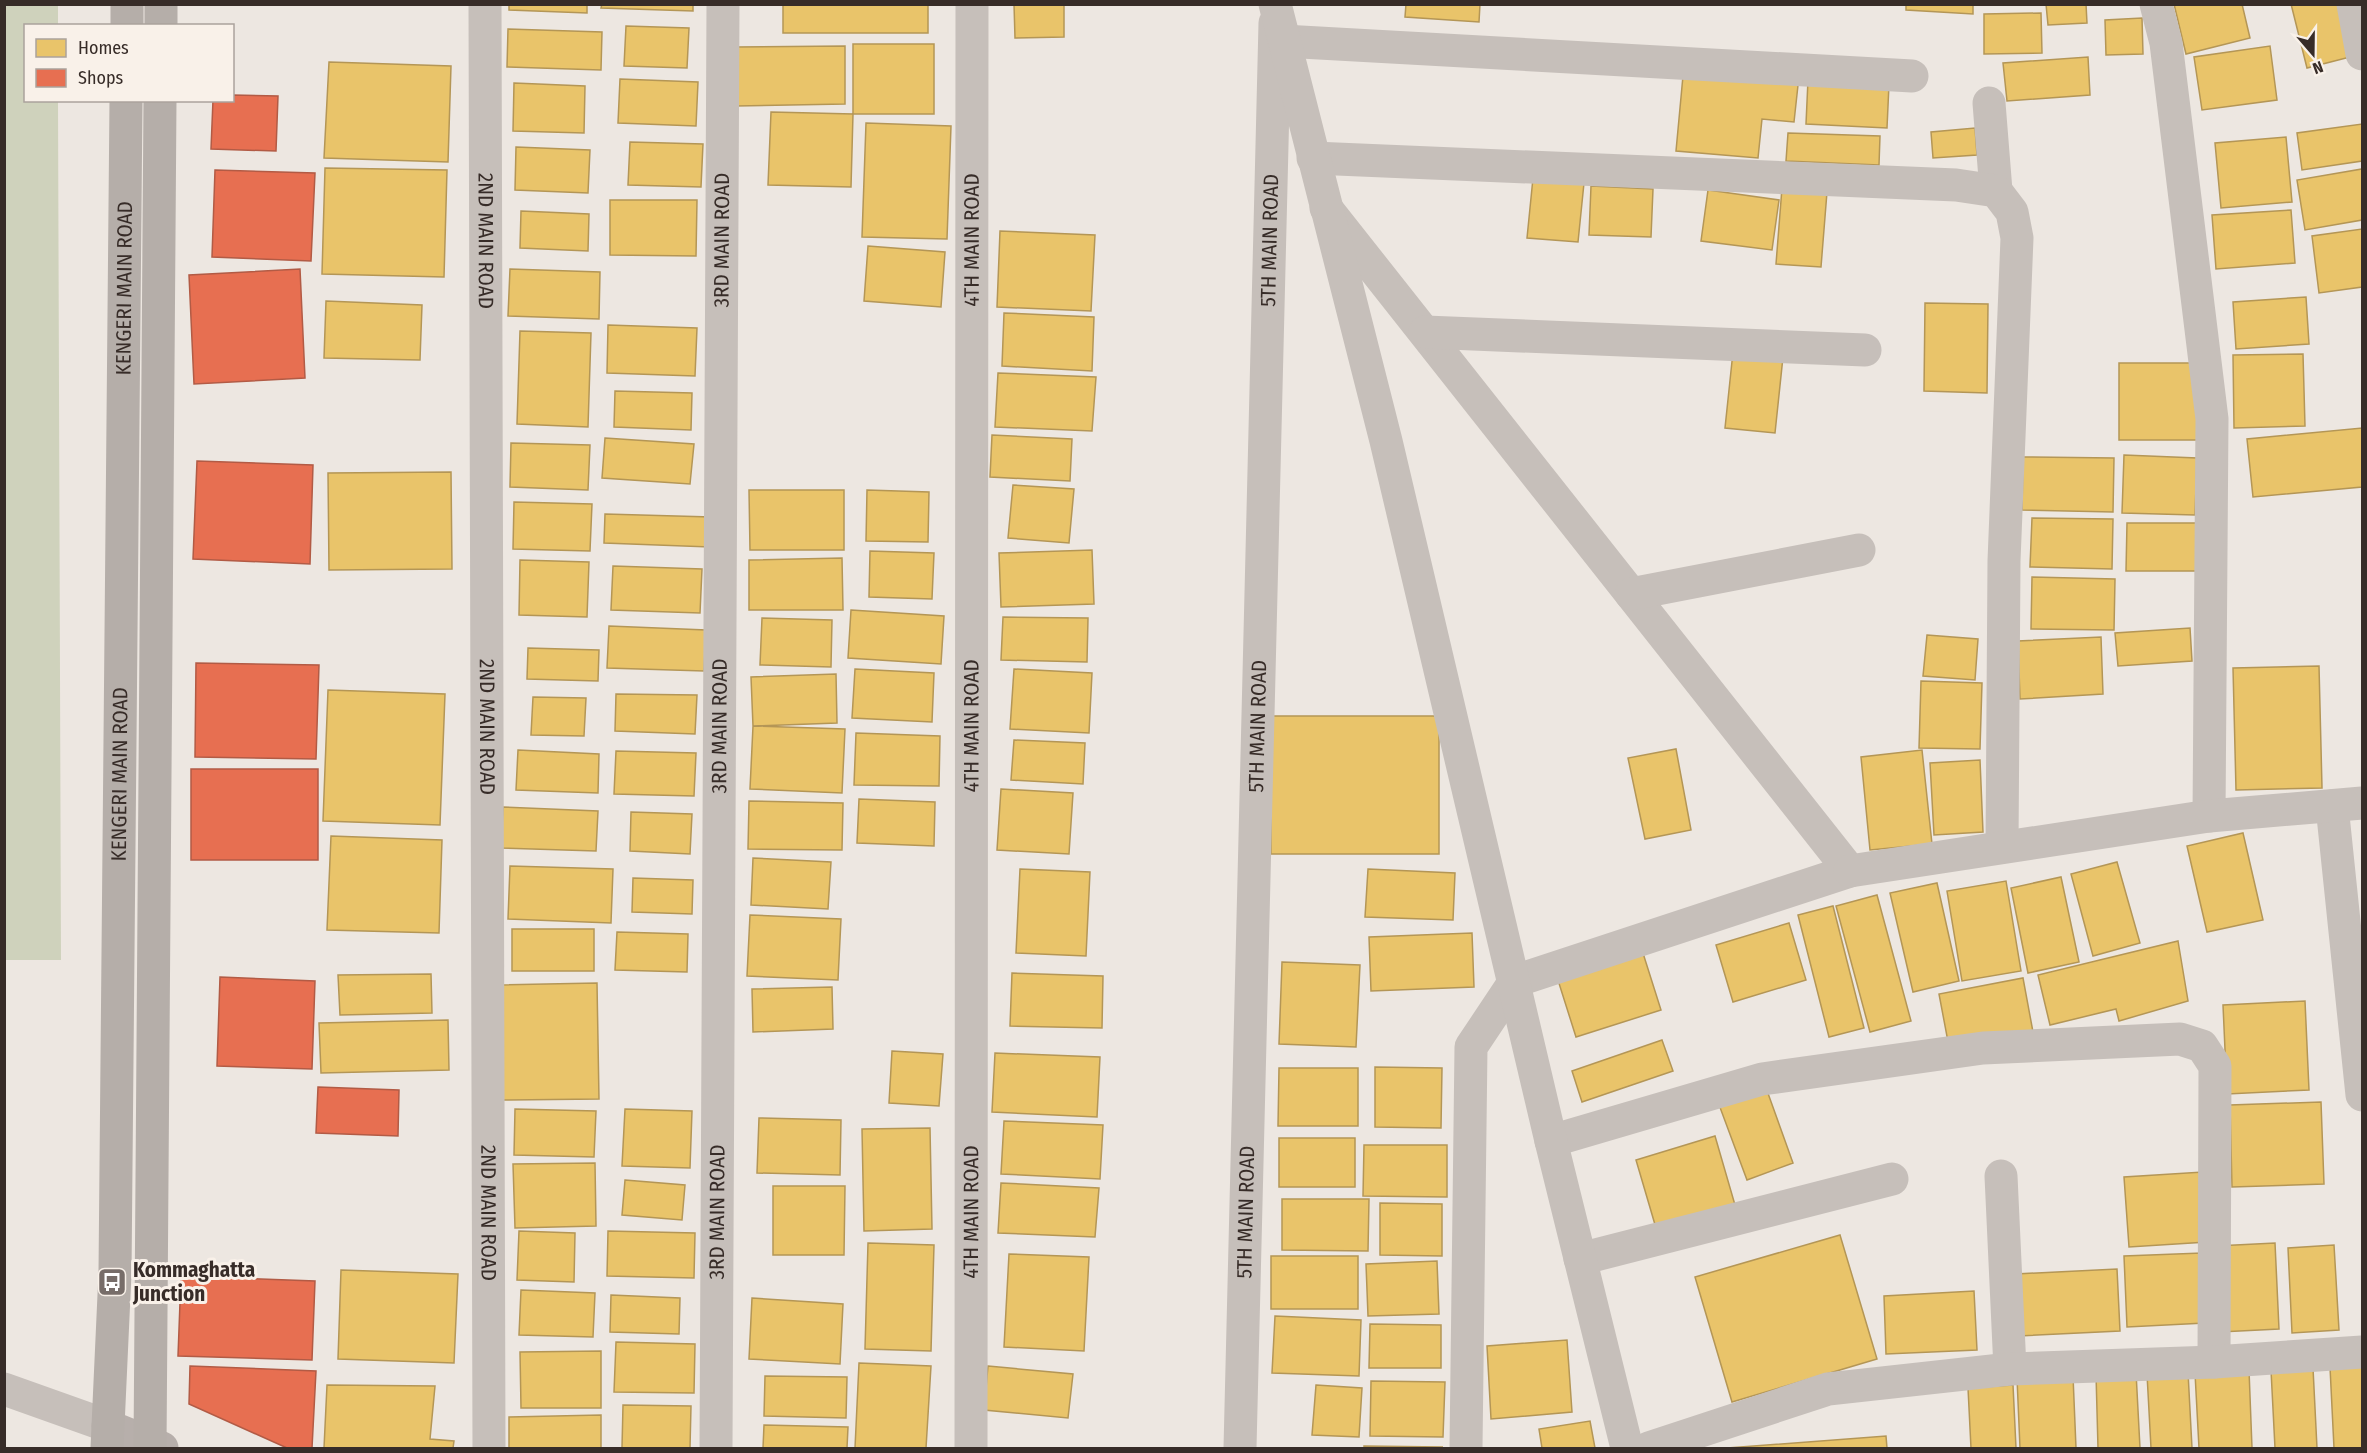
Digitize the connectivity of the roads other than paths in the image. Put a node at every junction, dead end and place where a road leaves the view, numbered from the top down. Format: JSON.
{"nodes":[{"id":1,"x":127,"y":4,"type":"edge"},
{"id":2,"x":161,"y":4,"type":"edge"},
{"id":3,"x":485,"y":4,"type":"edge"},
{"id":4,"x":723,"y":4,"type":"edge"},
{"id":5,"x":972,"y":4,"type":"edge"},
{"id":6,"x":2156,"y":4,"type":"edge"},
{"id":7,"x":2353,"y":4,"type":"edge"},
{"id":8,"x":1278,"y":20,"type":"edge"},
{"id":9,"x":127,"y":24,"type":"edge"},
{"id":10,"x":161,"y":24,"type":"edge"},
{"id":11,"x":2362,"y":54,"type":"edge"},
{"id":12,"x":1912,"y":76,"type":"dead end"},
{"id":13,"x":126,"y":102,"type":"edge"},
{"id":14,"x":160,"y":102,"type":"edge"},
{"id":15,"x":1989,"y":103,"type":"dead end"},
{"id":16,"x":1313,"y":158,"type":"junction"},
{"id":17,"x":1996,"y":191,"type":"junction"},
{"id":18,"x":1326,"y":208,"type":"junction"},
{"id":19,"x":1425,"y":332,"type":"junction"},
{"id":20,"x":1865,"y":350,"type":"dead end"},
{"id":21,"x":1859,"y":550,"type":"dead end"},
{"id":22,"x":1632,"y":594,"type":"junction"},
{"id":23,"x":2347,"y":804,"type":"edge"},
{"id":24,"x":2209,"y":816,"type":"junction"},
{"id":25,"x":2002,"y":847,"type":"junction"},
{"id":26,"x":1850,"y":871,"type":"junction"},
{"id":27,"x":1515,"y":981,"type":"junction"},
{"id":28,"x":2362,"y":1095,"type":"edge"},
{"id":29,"x":1551,"y":1141,"type":"junction"},
{"id":30,"x":2001,"y":1176,"type":"dead end"},
{"id":31,"x":1892,"y":1179,"type":"dead end"},
{"id":32,"x":1580,"y":1259,"type":"junction"},
{"id":33,"x":2362,"y":1352,"type":"edge"},
{"id":34,"x":2214,"y":1362,"type":"junction"},
{"id":35,"x":2010,"y":1369,"type":"junction"},
{"id":36,"x":4,"y":1389,"type":"edge"},
{"id":37,"x":107,"y":1437,"type":"edge"},
{"id":38,"x":154,"y":1447,"type":"edge"},
{"id":39,"x":489,"y":1449,"type":"edge"},
{"id":40,"x":716,"y":1449,"type":"edge"},
{"id":41,"x":971,"y":1449,"type":"edge"},
{"id":42,"x":1240,"y":1449,"type":"edge"},
{"id":43,"x":1466,"y":1449,"type":"edge"},
{"id":44,"x":1627,"y":1449,"type":"edge"},
{"id":45,"x":1649,"y":1449,"type":"edge"}],
"edges":[{"from":1,"to":9,"type":"main road"},
{"from":2,"to":10,"type":"main road"},
{"from":3,"to":39,"type":"street","name":"2ND MAIN ROAD"},
{"from":4,"to":40,"type":"street","name":"3RD MAIN ROAD"},
{"from":5,"to":41,"type":"street","name":"4TH MAIN ROAD"},
{"from":6,"to":24,"type":"street"},
{"from":7,"to":11,"type":"street"},
{"from":8,"to":12,"type":"street"},
{"from":8,"to":16,"type":"street"},
{"from":8,"to":42,"type":"street","name":"5TH MAIN ROAD"},
{"from":13,"to":37,"type":"main road","name":"KENGERI MAIN ROAD"},
{"from":14,"to":38,"type":"main road","name":"KENGERI MAIN ROAD"},
{"from":15,"to":17,"type":"street"},
{"from":16,"to":17,"type":"street"},
{"from":16,"to":18,"type":"street"},
{"from":17,"to":25,"type":"street"},
{"from":18,"to":19,"type":"street"},
{"from":18,"to":27,"type":"street"},
{"from":19,"to":20,"type":"street"},
{"from":19,"to":22,"type":"street"},
{"from":21,"to":22,"type":"street"},
{"from":22,"to":26,"type":"street"},
{"from":23,"to":24,"type":"street"},
{"from":23,"to":28,"type":"street"},
{"from":24,"to":25,"type":"street"},
{"from":25,"to":26,"type":"street"},
{"from":26,"to":27,"type":"street"},
{"from":27,"to":29,"type":"street"},
{"from":27,"to":43,"type":"street"},
{"from":29,"to":32,"type":"street"},
{"from":29,"to":34,"type":"street"},
{"from":30,"to":35,"type":"street"},
{"from":31,"to":32,"type":"street"},
{"from":32,"to":44,"type":"street"},
{"from":33,"to":34,"type":"street"},
{"from":34,"to":35,"type":"street"},
{"from":35,"to":45,"type":"street"},
{"from":36,"to":37,"type":"street"},
{"from":37,"to":38,"type":"main road"}]}
